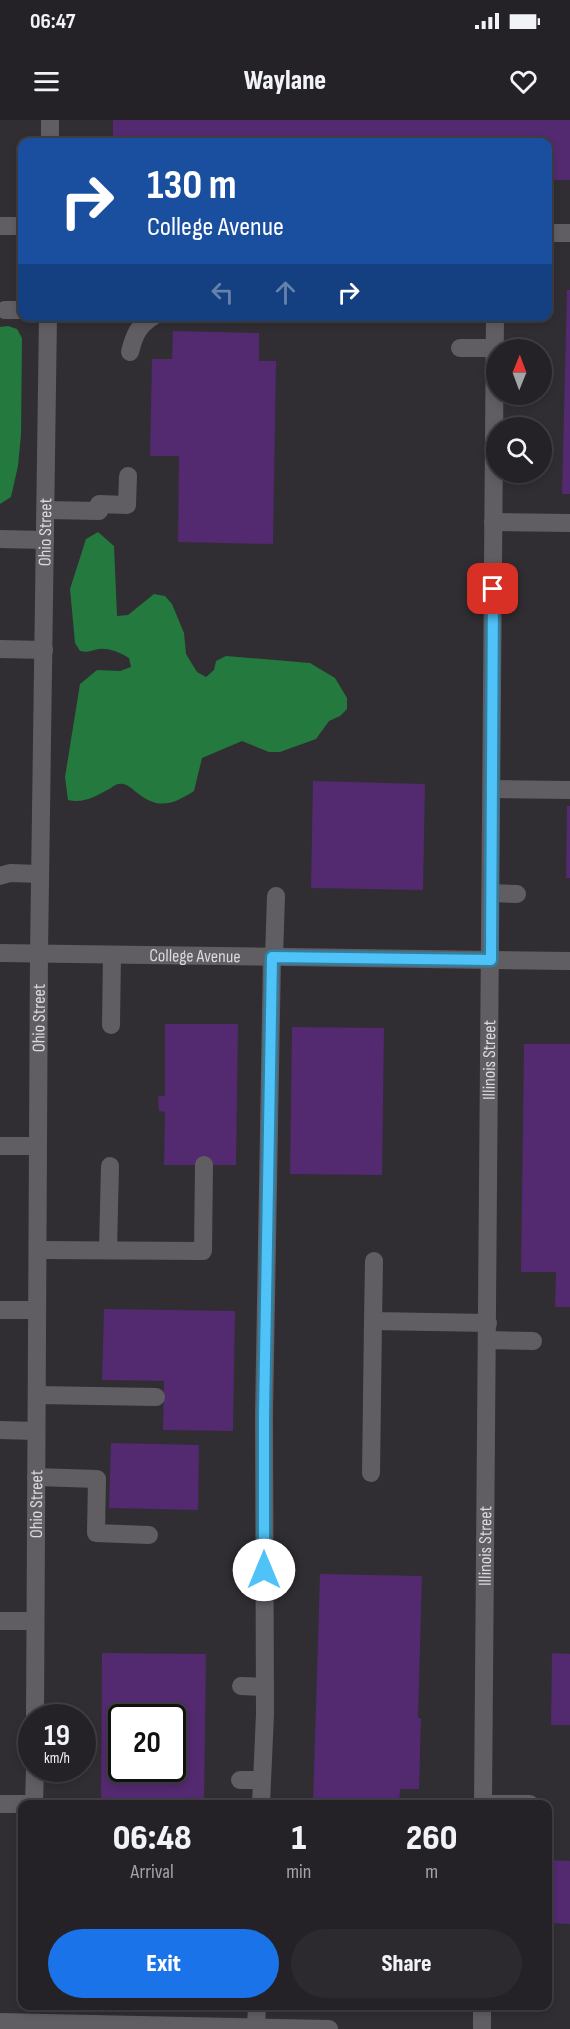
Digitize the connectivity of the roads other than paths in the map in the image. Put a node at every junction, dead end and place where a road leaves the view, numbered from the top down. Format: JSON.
{"nodes":[{"id":1,"x":50,"y":120,"type":"edge"},
{"id":2,"x":50,"y":138,"type":"edge"},
{"id":3,"x":0,"y":226,"type":"edge"},
{"id":4,"x":18,"y":226,"type":"edge"},
{"id":5,"x":552,"y":233,"type":"edge"},
{"id":6,"x":570,"y":234,"type":"edge"},
{"id":7,"x":48,"y":321,"type":"edge"},
{"id":8,"x":146,"y":321,"type":"edge"},
{"id":9,"x":495,"y":321,"type":"edge"},
{"id":10,"x":494,"y":339,"type":"edge"},
{"id":11,"x":460,"y":348,"type":"dead end"},
{"id":12,"x":486,"y":348,"type":"edge"},
{"id":13,"x":130,"y":352,"type":"dead end"},
{"id":14,"x":494,"y":405,"type":"edge"},
{"id":15,"x":128,"y":476,"type":"dead end"},
{"id":16,"x":46,"y":510,"type":"junction"},
{"id":17,"x":493,"y":522,"type":"junction"},
{"id":18,"x":570,"y":523,"type":"edge"},
{"id":19,"x":0,"y":539,"type":"edge"},
{"id":20,"x":45,"y":540,"type":"junction"},
{"id":21,"x":0,"y":649,"type":"edge"},
{"id":22,"x":44,"y":650,"type":"junction"},
{"id":23,"x":492,"y":789,"type":"junction"},
{"id":24,"x":570,"y":790,"type":"edge"},
{"id":25,"x":40,"y":874,"type":"junction"},
{"id":26,"x":0,"y":876,"type":"edge"},
{"id":27,"x":491,"y":893,"type":"junction"},
{"id":28,"x":517,"y":894,"type":"dead end"},
{"id":29,"x":276,"y":896,"type":"dead end"},
{"id":30,"x":0,"y":953,"type":"edge"},
{"id":31,"x":39,"y":953,"type":"junction"},
{"id":32,"x":112,"y":955,"type":"junction"},
{"id":33,"x":273,"y":957,"type":"junction"},
{"id":34,"x":491,"y":960,"type":"junction"},
{"id":35,"x":570,"y":961,"type":"edge"},
{"id":36,"x":111,"y":1025,"type":"dead end"},
{"id":37,"x":0,"y":1146,"type":"edge"},
{"id":38,"x":38,"y":1146,"type":"junction"},
{"id":39,"x":204,"y":1165,"type":"dead end"},
{"id":40,"x":110,"y":1166,"type":"dead end"},
{"id":41,"x":38,"y":1250,"type":"junction"},
{"id":42,"x":108,"y":1250,"type":"junction"},
{"id":43,"x":374,"y":1261,"type":"dead end"},
{"id":44,"x":0,"y":1310,"type":"edge"},
{"id":45,"x":37,"y":1310,"type":"junction"},
{"id":46,"x":373,"y":1321,"type":"junction"},
{"id":47,"x":487,"y":1332,"type":"junction"},
{"id":48,"x":533,"y":1341,"type":"dead end"},
{"id":49,"x":37,"y":1395,"type":"junction"},
{"id":50,"x":156,"y":1397,"type":"dead end"},
{"id":51,"x":0,"y":1430,"type":"edge"},
{"id":52,"x":36,"y":1431,"type":"junction"},
{"id":53,"x":370,"y":1473,"type":"dead end"},
{"id":54,"x":36,"y":1477,"type":"junction"},
{"id":55,"x":149,"y":1535,"type":"dead end"},
{"id":56,"x":0,"y":1621,"type":"edge"},
{"id":57,"x":35,"y":1621,"type":"junction"},
{"id":58,"x":241,"y":1686,"type":"dead end"},
{"id":59,"x":265,"y":1687,"type":"junction"},
{"id":60,"x":35,"y":1704,"type":"edge"},
{"id":61,"x":240,"y":1780,"type":"dead end"},
{"id":62,"x":262,"y":1780,"type":"junction"},
{"id":63,"x":34,"y":1782,"type":"edge"},
{"id":64,"x":34,"y":1800,"type":"edge"},
{"id":65,"x":261,"y":1800,"type":"edge"},
{"id":66,"x":483,"y":1800,"type":"edge"},
{"id":67,"x":0,"y":1804,"type":"edge"},
{"id":68,"x":18,"y":1804,"type":"edge"},
{"id":69,"x":257,"y":2010,"type":"edge"},
{"id":70,"x":482,"y":2010,"type":"edge"},
{"id":71,"x":33,"y":2019,"type":"edge"},
{"id":72,"x":0,"y":2022,"type":"edge"},
{"id":73,"x":256,"y":2027,"type":"junction"},
{"id":74,"x":210,"y":2028,"type":"edge"},
{"id":75,"x":329,"y":2029,"type":"edge"},
{"id":76,"x":482,"y":2029,"type":"edge"}],
"edges":[{"from":1,"to":2,"type":"street"},
{"from":3,"to":4,"type":"street"},
{"from":5,"to":6,"type":"street"},
{"from":7,"to":16,"type":"street","name":"Ohio Street"},
{"from":8,"to":13,"type":"street"},
{"from":9,"to":10,"type":"street","name":"Illinois Street"},
{"from":11,"to":12,"type":"street"},
{"from":14,"to":17,"type":"street","name":"Illinois Street"},
{"from":15,"to":16,"type":"street"},
{"from":16,"to":20,"type":"street","name":"Ohio Street"},
{"from":17,"to":18,"type":"street"},
{"from":17,"to":23,"type":"street","name":"Illinois Street"},
{"from":19,"to":20,"type":"street"},
{"from":20,"to":22,"type":"street","name":"Ohio Street"},
{"from":21,"to":22,"type":"street"},
{"from":22,"to":25,"type":"street","name":"Ohio Street"},
{"from":23,"to":24,"type":"street"},
{"from":23,"to":27,"type":"street","name":"Illinois Street"},
{"from":25,"to":26,"type":"street"},
{"from":25,"to":31,"type":"street","name":"Ohio Street"},
{"from":27,"to":28,"type":"street"},
{"from":27,"to":34,"type":"street","name":"Illinois Street"},
{"from":29,"to":33,"type":"street"},
{"from":30,"to":31,"type":"street","name":"College Avenue"},
{"from":31,"to":32,"type":"street","name":"College Avenue"},
{"from":31,"to":38,"type":"street","name":"Ohio Street"},
{"from":32,"to":33,"type":"street","name":"College Avenue"},
{"from":32,"to":36,"type":"street"},
{"from":33,"to":34,"type":"street","name":"College Avenue"},
{"from":33,"to":59,"type":"street"},
{"from":34,"to":35,"type":"street","name":"College Avenue"},
{"from":34,"to":47,"type":"street","name":"Illinois Street"},
{"from":37,"to":38,"type":"street"},
{"from":38,"to":41,"type":"street","name":"Ohio Street"},
{"from":39,"to":42,"type":"street"},
{"from":40,"to":42,"type":"street"},
{"from":41,"to":42,"type":"street"},
{"from":41,"to":45,"type":"street","name":"Ohio Street"},
{"from":43,"to":46,"type":"street"},
{"from":44,"to":45,"type":"street"},
{"from":45,"to":49,"type":"street","name":"Ohio Street"},
{"from":46,"to":47,"type":"street"},
{"from":46,"to":53,"type":"street"},
{"from":47,"to":48,"type":"street"},
{"from":47,"to":66,"type":"street","name":"Illinois Street"},
{"from":49,"to":50,"type":"street"},
{"from":49,"to":52,"type":"street","name":"Ohio Street"},
{"from":51,"to":52,"type":"street"},
{"from":52,"to":54,"type":"street","name":"Ohio Street"},
{"from":54,"to":55,"type":"street"},
{"from":54,"to":57,"type":"street","name":"Ohio Street"},
{"from":56,"to":57,"type":"street"},
{"from":57,"to":60,"type":"street","name":"Ohio Street"},
{"from":58,"to":59,"type":"street"},
{"from":59,"to":62,"type":"street"},
{"from":61,"to":62,"type":"street"},
{"from":62,"to":65,"type":"street"},
{"from":63,"to":64,"type":"street"},
{"from":67,"to":68,"type":"street"},
{"from":69,"to":73,"type":"street"},
{"from":70,"to":76,"type":"street"},
{"from":71,"to":72,"type":"street"},
{"from":71,"to":74,"type":"street"},
{"from":73,"to":74,"type":"street"},
{"from":73,"to":75,"type":"street"}]}
